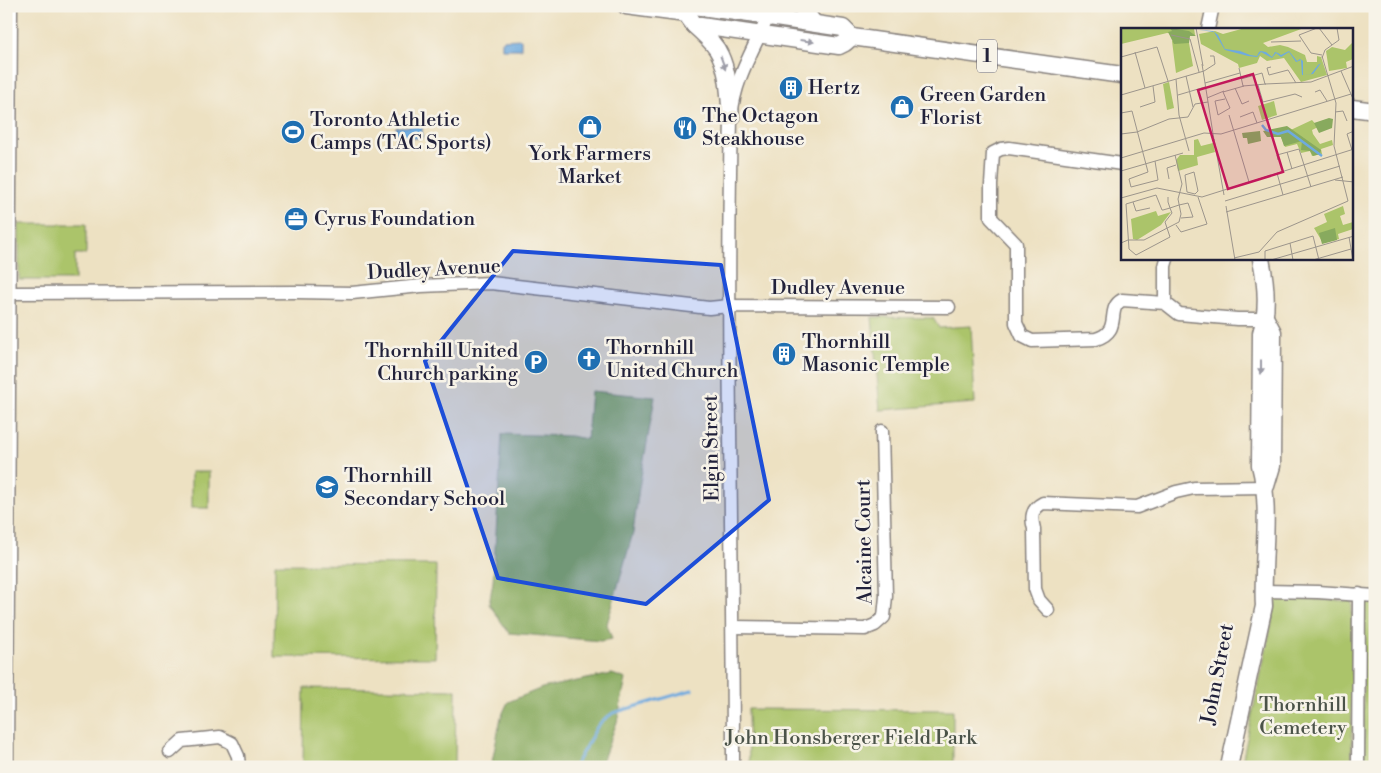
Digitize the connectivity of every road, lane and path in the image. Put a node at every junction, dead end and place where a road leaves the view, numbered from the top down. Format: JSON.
{"nodes":[{"id":1,"x":11,"y":6,"type":"edge"},
{"id":2,"x":626,"y":6,"type":"edge"},
{"id":3,"x":801,"y":6,"type":"edge"},
{"id":4,"x":1213,"y":6,"type":"edge"},
{"id":5,"x":770,"y":12,"type":"edge"},
{"id":6,"x":690,"y":19,"type":"junction"},
{"id":7,"x":814,"y":23,"type":"junction"},
{"id":8,"x":1208,"y":28,"type":"edge"},
{"id":9,"x":759,"y":35,"type":"junction"},
{"id":10,"x":852,"y":36,"type":"junction"},
{"id":11,"x":1121,"y":76,"type":"edge"},
{"id":12,"x":1354,"y":108,"type":"edge"},
{"id":13,"x":1375,"y":111,"type":"edge"},
{"id":14,"x":731,"y":118,"type":"junction"},
{"id":15,"x":1121,"y":164,"type":"edge"},
{"id":16,"x":1167,"y":260,"type":"edge"},
{"id":17,"x":1261,"y":260,"type":"edge"},
{"id":18,"x":10,"y":293,"type":"junction"},
{"id":19,"x":1165,"y":303,"type":"junction"},
{"id":20,"x":729,"y":306,"type":"junction"},
{"id":21,"x":949,"y":307,"type":"dead end"},
{"id":22,"x":1266,"y":319,"type":"junction"},
{"id":23,"x":882,"y":431,"type":"dead end"},
{"id":24,"x":1266,"y":487,"type":"junction"},
{"id":25,"x":1263,"y":591,"type":"junction"},
{"id":26,"x":1359,"y":594,"type":"junction"},
{"id":27,"x":1375,"y":596,"type":"edge"},
{"id":28,"x":1048,"y":610,"type":"dead end"},
{"id":29,"x":733,"y":627,"type":"junction"},
{"id":30,"x":7,"y":681,"type":"edge"},
{"id":31,"x":170,"y":752,"type":"dead end"},
{"id":32,"x":8,"y":767,"type":"edge"},
{"id":33,"x":239,"y":767,"type":"edge"},
{"id":34,"x":733,"y":767,"type":"edge"},
{"id":35,"x":1220,"y":767,"type":"edge"},
{"id":36,"x":1229,"y":767,"type":"edge"},
{"id":37,"x":1358,"y":767,"type":"edge"}],
"edges":[{"from":1,"to":18,"type":"street"},
{"from":2,"to":6,"type":"main road","number":"1"},
{"from":3,"to":7,"type":"main road"},
{"from":4,"to":8,"type":"street"},
{"from":5,"to":6,"type":"main road","number":"1"},
{"from":5,"to":7,"type":"main road","number":"1"},
{"from":5,"to":9,"type":"street","name":"Elgin Street"},
{"from":6,"to":9,"type":"main road","number":"1"},
{"from":6,"to":14,"type":"main road","one_way":true},
{"from":7,"to":10,"type":"main road","number":"1"},
{"from":9,"to":10,"type":"main road","number":"1","one_way":true},
{"from":9,"to":14,"type":"street","name":"Elgin Street"},
{"from":10,"to":11,"type":"main road","number":"1"},
{"from":12,"to":13,"type":"main road"},
{"from":14,"to":20,"type":"street","name":"Elgin Street"},
{"from":15,"to":19,"type":"street"},
{"from":16,"to":19,"type":"street"},
{"from":17,"to":22,"type":"main road","name":"John Street"},
{"from":18,"to":20,"type":"street","name":"Dudley Avenue"},
{"from":18,"to":30,"type":"street"},
{"from":19,"to":22,"type":"street"},
{"from":20,"to":21,"type":"street","name":"Dudley Avenue"},
{"from":20,"to":29,"type":"street","name":"Elgin Street"},
{"from":22,"to":24,"type":"main road","name":"John Street"},
{"from":23,"to":29,"type":"street","name":"Alcaine Court"},
{"from":24,"to":25,"type":"main road","name":"John Street"},
{"from":24,"to":28,"type":"street"},
{"from":25,"to":26,"type":"street"},
{"from":25,"to":35,"type":"main road","name":"John Street"},
{"from":25,"to":36,"type":"main road","name":"John Street"},
{"from":26,"to":27,"type":"street"},
{"from":26,"to":37,"type":"street"},
{"from":29,"to":34,"type":"street","name":"Elgin Street"},
{"from":30,"to":32,"type":"street"},
{"from":31,"to":33,"type":"street"}]}
